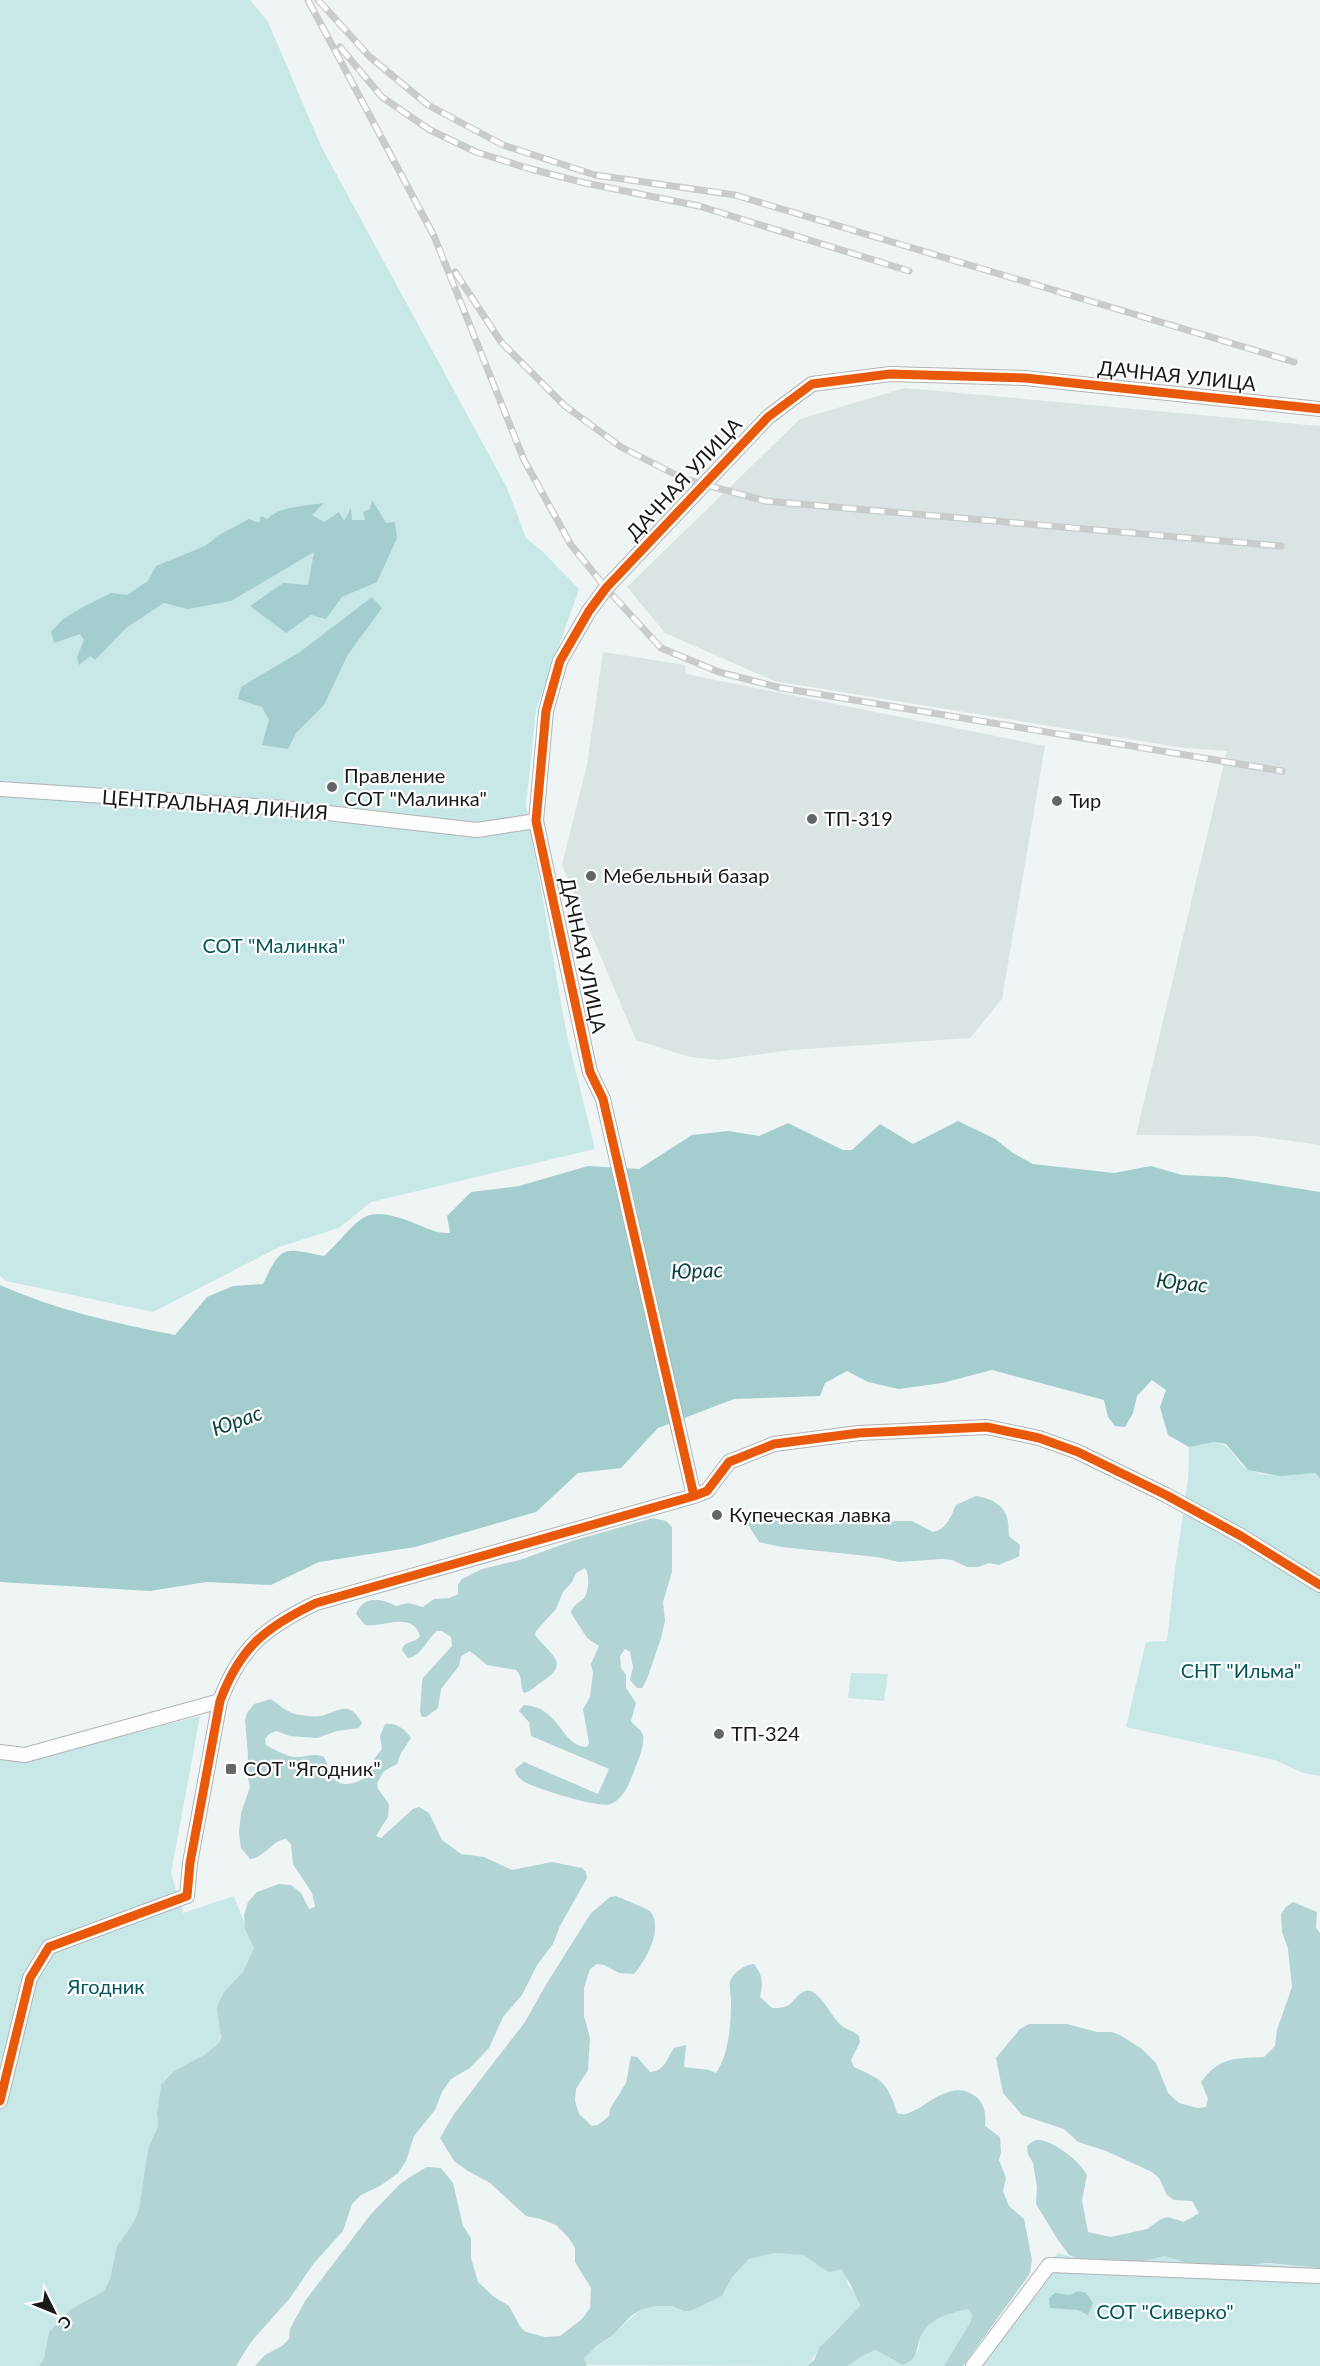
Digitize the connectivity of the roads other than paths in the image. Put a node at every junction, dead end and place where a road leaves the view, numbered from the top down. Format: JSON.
{"nodes":[{"id":1,"x":1320,"y":410,"type":"edge"},
{"id":2,"x":0,"y":789,"type":"edge"},
{"id":3,"x":536,"y":821,"type":"junction"},
{"id":4,"x":694,"y":1496,"type":"junction"},
{"id":5,"x":1320,"y":1585,"type":"edge"},
{"id":6,"x":220,"y":1701,"type":"junction"},
{"id":7,"x":0,"y":1752,"type":"edge"},
{"id":8,"x":0,"y":2101,"type":"edge"},
{"id":9,"x":1320,"y":2276,"type":"edge"},
{"id":10,"x":973,"y":2366,"type":"edge"}],
"edges":[{"from":1,"to":3,"type":"street","name":"ДАЧНАЯ УЛИЦА"},
{"from":2,"to":3,"type":"street","name":"ЦЕНТРАЛЬНАЯ ЛИНИЯ"},
{"from":3,"to":4,"type":"street","name":"ДАЧНАЯ УЛИЦА"},
{"from":4,"to":5,"type":"street"},
{"from":4,"to":6,"type":"street"},
{"from":6,"to":7,"type":"street"},
{"from":6,"to":8,"type":"street"},
{"from":9,"to":10,"type":"street"}]}
